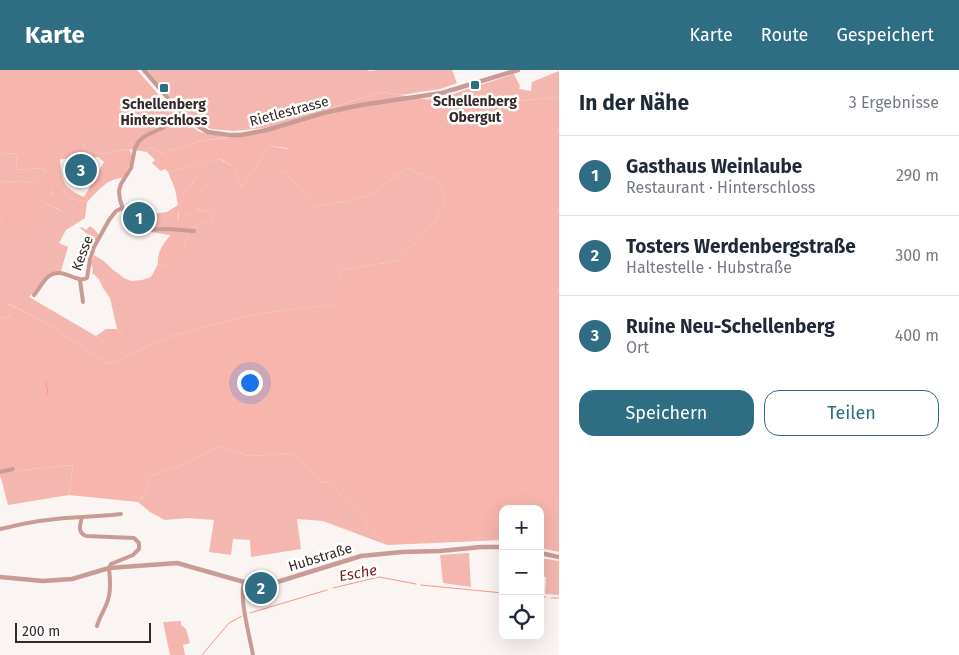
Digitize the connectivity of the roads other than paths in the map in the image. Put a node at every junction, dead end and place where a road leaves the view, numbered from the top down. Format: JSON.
{"nodes":[{"id":1,"x":144,"y":70,"type":"edge"},
{"id":2,"x":498,"y":70,"type":"edge"},
{"id":3,"x":518,"y":70,"type":"edge"},
{"id":4,"x":500,"y":76,"type":"junction"},
{"id":5,"x":180,"y":112,"type":"junction"},
{"id":6,"x":122,"y":208,"type":"junction"},
{"id":7,"x":194,"y":231,"type":"dead end"},
{"id":8,"x":80,"y":280,"type":"junction"},
{"id":9,"x":34,"y":295,"type":"dead end"},
{"id":10,"x":82,"y":302,"type":"dead end"},
{"id":11,"x":13,"y":469,"type":"dead end"},
{"id":12,"x":0,"y":472,"type":"edge"},
{"id":13,"x":121,"y":514,"type":"dead end"},
{"id":14,"x":82,"y":517,"type":"junction"},
{"id":15,"x":0,"y":530,"type":"edge"},
{"id":16,"x":499,"y":547,"type":"edge"},
{"id":17,"x":544,"y":554,"type":"edge"},
{"id":18,"x":559,"y":557,"type":"edge"},
{"id":19,"x":109,"y":568,"type":"junction"},
{"id":20,"x":0,"y":577,"type":"edge"},
{"id":21,"x":244,"y":582,"type":"junction"},
{"id":22,"x":96,"y":626,"type":"dead end"},
{"id":23,"x":253,"y":655,"type":"edge"}],
"edges":[{"from":1,"to":5,"type":"street","name":"Rietlestrasse"},
{"from":2,"to":4,"type":"street"},
{"from":3,"to":4,"type":"street","name":"Rietlestrasse"},
{"from":4,"to":5,"type":"street","name":"Rietlestrasse"},
{"from":5,"to":6,"type":"street"},
{"from":6,"to":7,"type":"street"},
{"from":6,"to":8,"type":"street","name":"Kesse"},
{"from":8,"to":9,"type":"street","name":"Kesse"},
{"from":8,"to":10,"type":"street","name":"Kesse"},
{"from":11,"to":12,"type":"street"},
{"from":13,"to":14,"type":"street"},
{"from":14,"to":15,"type":"street"},
{"from":14,"to":19,"type":"street"},
{"from":16,"to":21,"type":"street","name":"Hubstraße"},
{"from":17,"to":18,"type":"street"},
{"from":19,"to":20,"type":"street","name":"Hubstraße"},
{"from":19,"to":21,"type":"street","name":"Hubstraße"},
{"from":19,"to":22,"type":"street"},
{"from":21,"to":23,"type":"street"}]}
